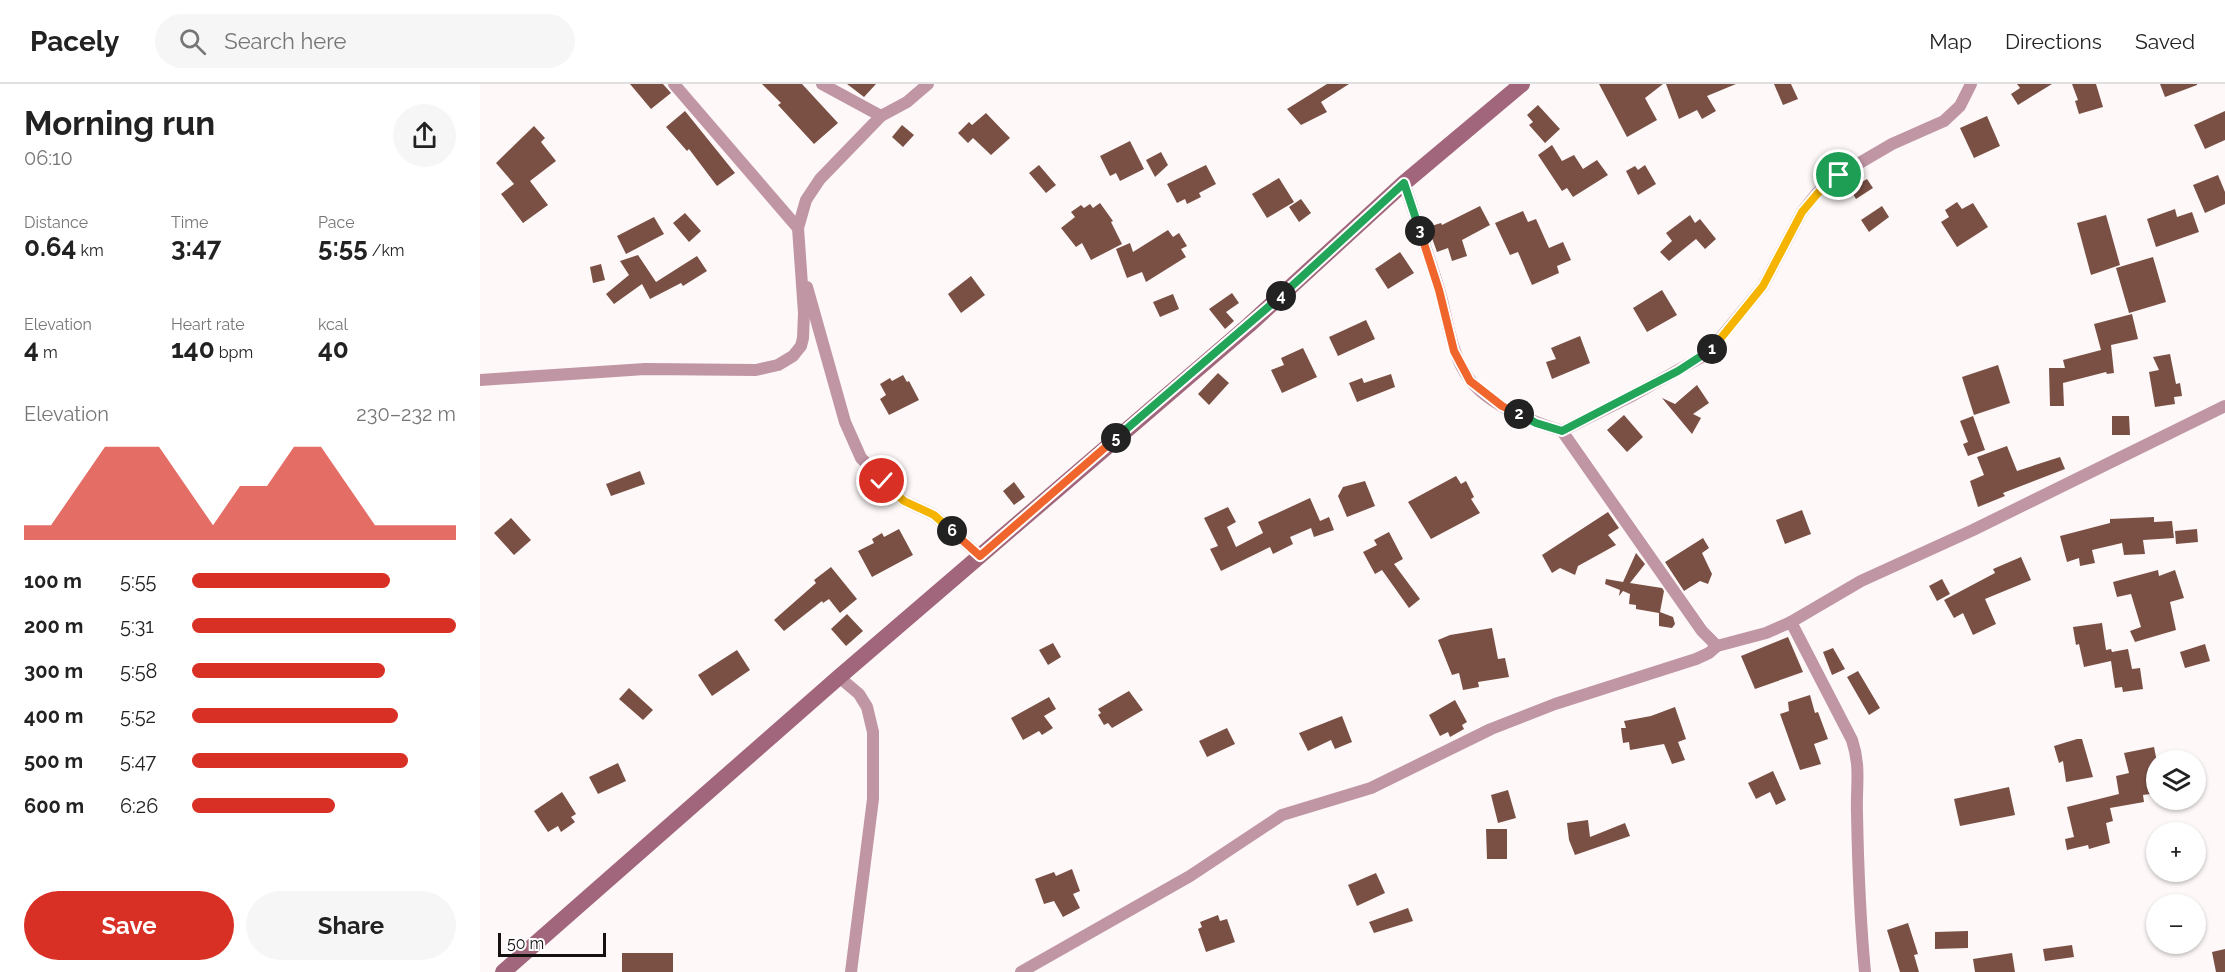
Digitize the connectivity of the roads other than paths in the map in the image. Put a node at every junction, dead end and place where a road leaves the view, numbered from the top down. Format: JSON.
{"nodes":[{"id":1,"x":674,"y":84,"type":"edge"},
{"id":2,"x":822,"y":84,"type":"edge"},
{"id":3,"x":927,"y":84,"type":"edge"},
{"id":4,"x":1522,"y":84,"type":"edge"},
{"id":5,"x":1971,"y":84,"type":"edge"},
{"id":6,"x":881,"y":116,"type":"junction"},
{"id":7,"x":1404,"y":183,"type":"junction"},
{"id":8,"x":798,"y":228,"type":"junction"},
{"id":9,"x":801,"y":265,"type":"junction"},
{"id":10,"x":824,"y":345,"type":"junction"},
{"id":11,"x":801,"y":346,"type":"junction"},
{"id":12,"x":480,"y":380,"type":"edge"},
{"id":13,"x":2225,"y":406,"type":"edge"},
{"id":14,"x":1562,"y":431,"type":"junction"},
{"id":15,"x":980,"y":556,"type":"junction"},
{"id":16,"x":1791,"y":622,"type":"junction"},
{"id":17,"x":1717,"y":646,"type":"junction"},
{"id":18,"x":839,"y":677,"type":"junction"},
{"id":19,"x":503,"y":972,"type":"edge"},
{"id":20,"x":851,"y":972,"type":"edge"},
{"id":21,"x":1021,"y":972,"type":"edge"},
{"id":22,"x":1865,"y":972,"type":"edge"}],
"edges":[{"from":1,"to":8,"type":"street"},
{"from":2,"to":6,"type":"street"},
{"from":3,"to":6,"type":"street"},
{"from":4,"to":7,"type":"street"},
{"from":5,"to":14,"type":"street"},
{"from":6,"to":8,"type":"street"},
{"from":7,"to":14,"type":"street"},
{"from":7,"to":15,"type":"street"},
{"from":8,"to":9,"type":"street"},
{"from":9,"to":10,"type":"street"},
{"from":9,"to":11,"type":"street"},
{"from":10,"to":11,"type":"street"},
{"from":10,"to":15,"type":"street"},
{"from":11,"to":12,"type":"street"},
{"from":13,"to":16,"type":"street"},
{"from":14,"to":17,"type":"street"},
{"from":15,"to":18,"type":"street"},
{"from":16,"to":17,"type":"street"},
{"from":16,"to":22,"type":"street"},
{"from":17,"to":21,"type":"street"},
{"from":18,"to":19,"type":"street"},
{"from":18,"to":20,"type":"street"}]}
